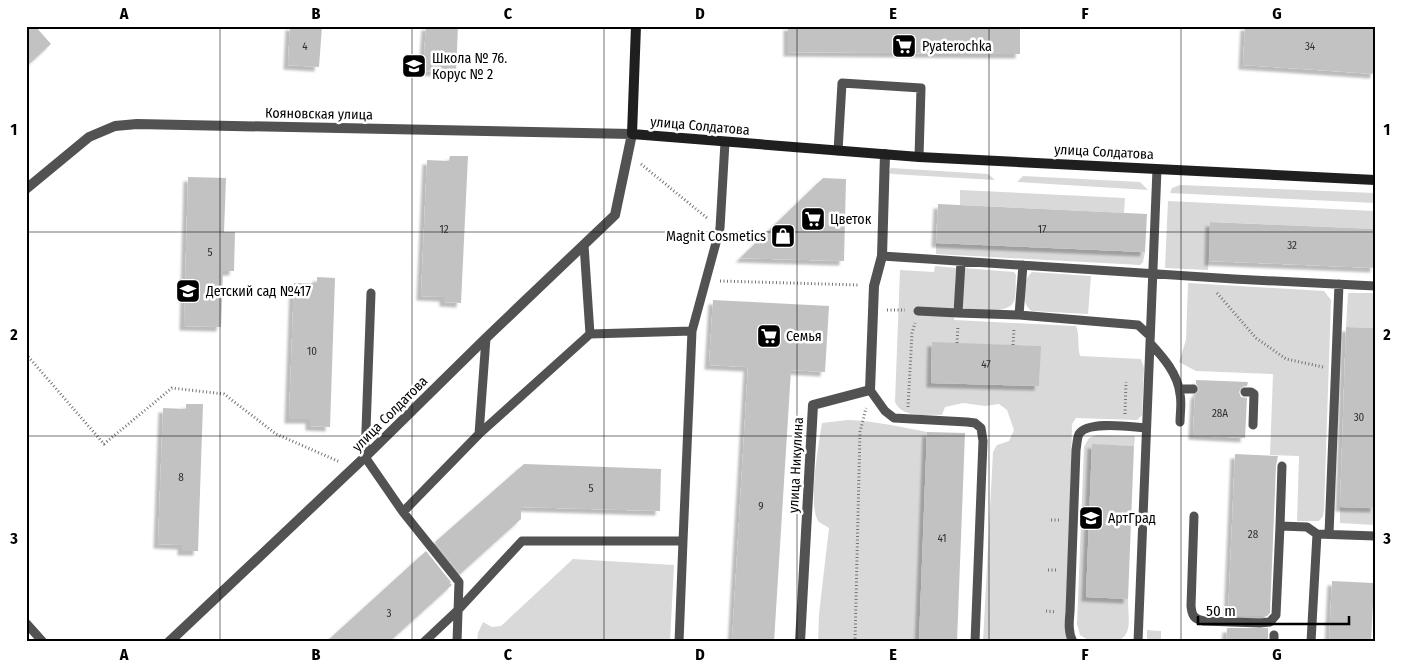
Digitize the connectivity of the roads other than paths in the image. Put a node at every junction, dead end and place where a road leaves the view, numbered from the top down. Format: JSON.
{"nodes":[{"id":1,"x":636,"y":26,"type":"edge"},
{"id":2,"x":632,"y":134,"type":"junction"},
{"id":3,"x":725,"y":142,"type":"junction"},
{"id":4,"x":838,"y":151,"type":"junction"},
{"id":5,"x":885,"y":154,"type":"junction"},
{"id":6,"x":919,"y":156,"type":"junction"},
{"id":7,"x":1157,"y":169,"type":"junction"},
{"id":8,"x":1375,"y":180,"type":"edge"},
{"id":9,"x":26,"y":189,"type":"edge"},
{"id":10,"x":584,"y":245,"type":"junction"},
{"id":11,"x":882,"y":256,"type":"junction"},
{"id":12,"x":961,"y":262,"type":"junction"},
{"id":13,"x":1023,"y":266,"type":"junction"},
{"id":14,"x":1152,"y":274,"type":"junction"},
{"id":15,"x":1339,"y":284,"type":"junction"},
{"id":16,"x":1375,"y":286,"type":"edge"},
{"id":17,"x":371,"y":293,"type":"dead end"},
{"id":18,"x":918,"y":311,"type":"road end"},
{"id":19,"x":958,"y":312,"type":"junction"},
{"id":20,"x":1019,"y":316,"type":"junction"},
{"id":21,"x":692,"y":330,"type":"junction"},
{"id":22,"x":590,"y":334,"type":"junction"},
{"id":23,"x":486,"y":338,"type":"junction"},
{"id":24,"x":1150,"y":339,"type":"junction"},
{"id":25,"x":1180,"y":389,"type":"junction"},
{"id":26,"x":1193,"y":389,"type":"dead end"},
{"id":27,"x":870,"y":390,"type":"junction"},
{"id":28,"x":1245,"y":392,"type":"dead end"},
{"id":29,"x":1180,"y":422,"type":"dead end"},
{"id":30,"x":1253,"y":425,"type":"dead end"},
{"id":31,"x":1146,"y":428,"type":"junction"},
{"id":32,"x":479,"y":434,"type":"junction"},
{"id":33,"x":365,"y":458,"type":"junction"},
{"id":34,"x":1282,"y":466,"type":"dead end"},
{"id":35,"x":403,"y":512,"type":"junction"},
{"id":36,"x":1194,"y":516,"type":"dead end"},
{"id":37,"x":1280,"y":526,"type":"junction"},
{"id":38,"x":1317,"y":534,"type":"junction"},
{"id":39,"x":1329,"y":534,"type":"junction"},
{"id":40,"x":1375,"y":536,"type":"edge"},
{"id":41,"x":683,"y":541,"type":"junction"},
{"id":42,"x":458,"y":610,"type":"junction"},
{"id":43,"x":26,"y":623,"type":"edge"},
{"id":44,"x":43,"y":642,"type":"edge"},
{"id":45,"x":170,"y":642,"type":"edge"},
{"id":46,"x":424,"y":642,"type":"edge"},
{"id":47,"x":457,"y":642,"type":"edge"},
{"id":48,"x":679,"y":642,"type":"edge"},
{"id":49,"x":800,"y":642,"type":"edge"},
{"id":50,"x":975,"y":642,"type":"edge"},
{"id":51,"x":1073,"y":642,"type":"edge"},
{"id":52,"x":1138,"y":642,"type":"edge"},
{"id":53,"x":1311,"y":642,"type":"edge"}],
"edges":[{"from":1,"to":2,"type":"street"},
{"from":2,"to":3,"type":"street","name":"улица Солдатова"},
{"from":2,"to":9,"type":"street","name":"Кояновская улица"},
{"from":2,"to":10,"type":"street","name":"улица Солдатова"},
{"from":3,"to":4,"type":"street","name":"улица Солдатова"},
{"from":3,"to":21,"type":"lane"},
{"from":4,"to":5,"type":"street","name":"улица Солдатова"},
{"from":4,"to":6,"type":"lane"},
{"from":5,"to":6,"type":"street","name":"улица Солдатова"},
{"from":5,"to":11,"type":"street"},
{"from":6,"to":7,"type":"street","name":"улица Солдатова"},
{"from":7,"to":8,"type":"street","name":"улица Солдатова"},
{"from":7,"to":14,"type":"lane"},
{"from":10,"to":22,"type":"lane"},
{"from":10,"to":23,"type":"street","name":"улица Солдатова"},
{"from":11,"to":12,"type":"lane"},
{"from":11,"to":27,"type":"street"},
{"from":12,"to":13,"type":"lane"},
{"from":12,"to":19,"type":"lane"},
{"from":13,"to":14,"type":"lane"},
{"from":13,"to":20,"type":"lane"},
{"from":14,"to":15,"type":"lane"},
{"from":14,"to":24,"type":"lane"},
{"from":15,"to":16,"type":"lane"},
{"from":15,"to":39,"type":"lane"},
{"from":17,"to":33,"type":"lane"},
{"from":18,"to":19,"type":"lane"},
{"from":19,"to":20,"type":"lane"},
{"from":20,"to":24,"type":"lane"},
{"from":21,"to":22,"type":"lane"},
{"from":21,"to":41,"type":"lane"},
{"from":22,"to":32,"type":"lane"},
{"from":23,"to":32,"type":"lane"},
{"from":23,"to":33,"type":"street","name":"улица Солдатова"},
{"from":24,"to":25,"type":"lane"},
{"from":24,"to":31,"type":"lane"},
{"from":25,"to":26,"type":"lane"},
{"from":25,"to":29,"type":"lane"},
{"from":27,"to":49,"type":"street","name":"улица Никулина"},
{"from":27,"to":50,"type":"lane"},
{"from":28,"to":30,"type":"lane"},
{"from":31,"to":51,"type":"lane"},
{"from":31,"to":52,"type":"lane"},
{"from":32,"to":35,"type":"lane"},
{"from":33,"to":35,"type":"lane"},
{"from":33,"to":45,"type":"street","name":"улица Солдатова"},
{"from":34,"to":37,"type":"lane"},
{"from":35,"to":42,"type":"lane"},
{"from":36,"to":37,"type":"lane"},
{"from":37,"to":38,"type":"lane"},
{"from":38,"to":39,"type":"lane"},
{"from":38,"to":53,"type":"lane"},
{"from":39,"to":40,"type":"lane"},
{"from":41,"to":42,"type":"lane"},
{"from":41,"to":48,"type":"lane"},
{"from":42,"to":46,"type":"lane"},
{"from":42,"to":47,"type":"lane"},
{"from":43,"to":44,"type":"lane"}]}
